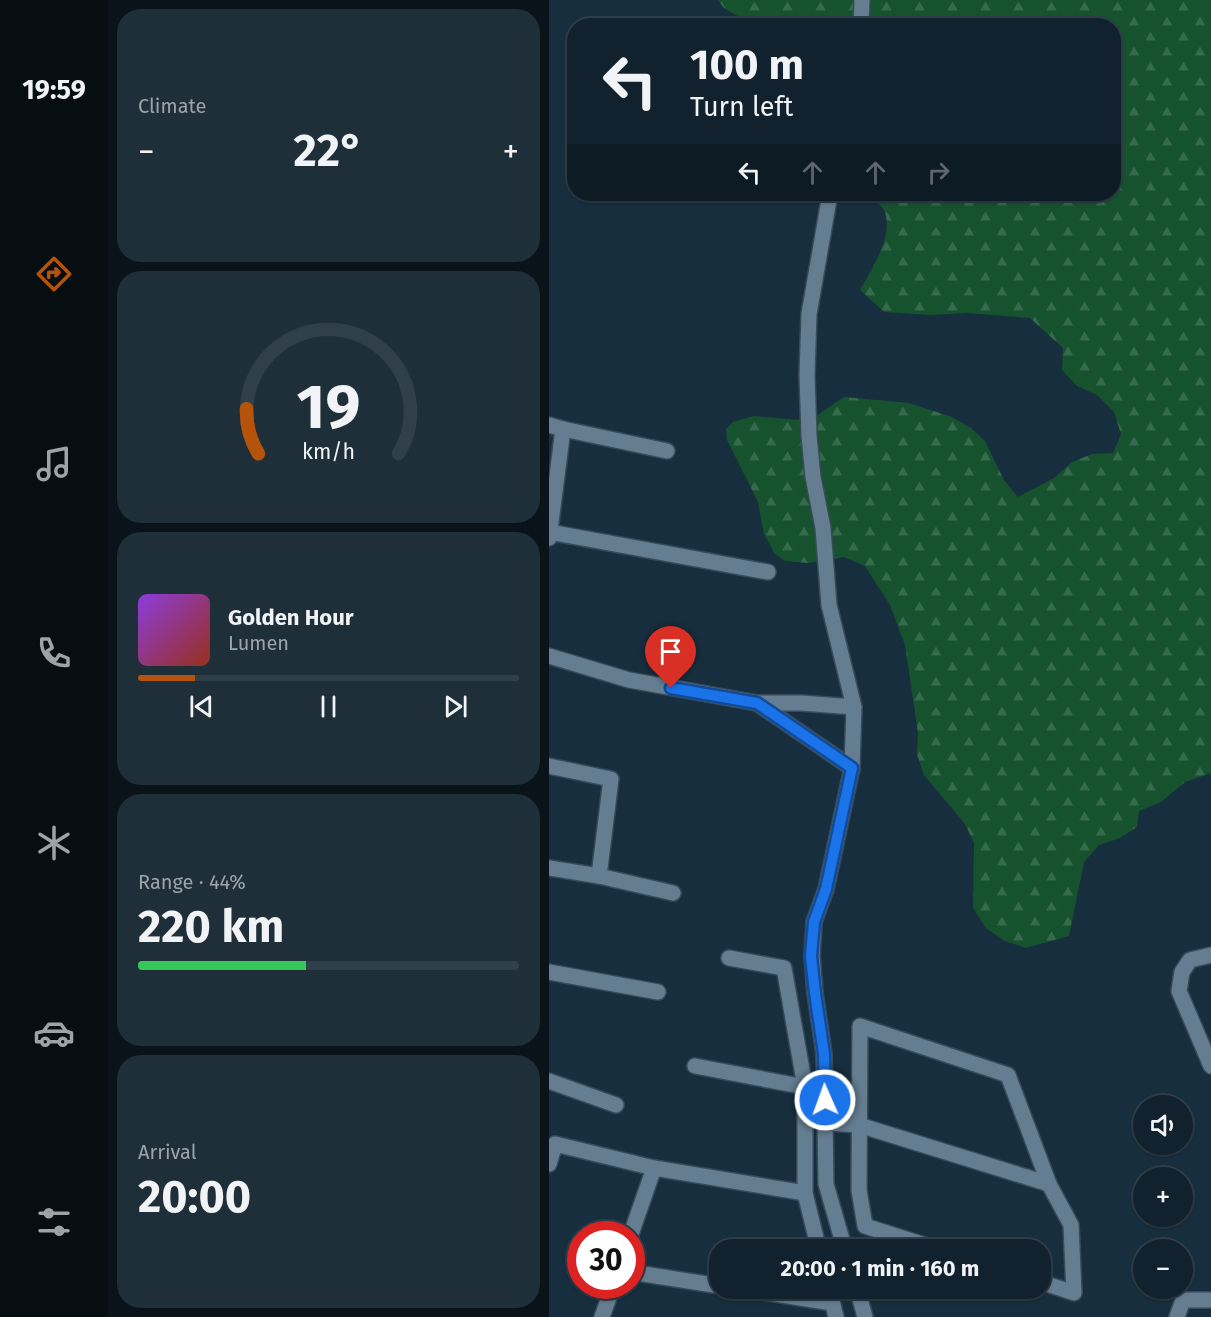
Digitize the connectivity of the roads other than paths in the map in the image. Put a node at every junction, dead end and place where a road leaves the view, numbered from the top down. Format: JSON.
{"nodes":[{"id":1,"x":862,"y":0,"type":"edge"},
{"id":2,"x":861,"y":18,"type":"edge"},
{"id":3,"x":829,"y":201,"type":"edge"},
{"id":4,"x":556,"y":427,"type":"edge"},
{"id":5,"x":667,"y":451,"type":"dead end"},
{"id":6,"x":549,"y":534,"type":"edge"},
{"id":7,"x":768,"y":572,"type":"dead end"},
{"id":8,"x":549,"y":656,"type":"edge"},
{"id":9,"x":757,"y":703,"type":"junction"},
{"id":10,"x":854,"y":707,"type":"junction"},
{"id":11,"x":549,"y":766,"type":"edge"},
{"id":12,"x":852,"y":768,"type":"junction"},
{"id":13,"x":549,"y":868,"type":"edge"},
{"id":14,"x":599,"y":876,"type":"junction"},
{"id":15,"x":673,"y":893,"type":"dead end"},
{"id":16,"x":1211,"y":955,"type":"edge"},
{"id":17,"x":729,"y":958,"type":"dead end"},
{"id":18,"x":549,"y":972,"type":"edge"},
{"id":19,"x":659,"y":992,"type":"dead end"},
{"id":20,"x":695,"y":1065,"type":"dead end"},
{"id":21,"x":1211,"y":1066,"type":"edge"},
{"id":22,"x":549,"y":1081,"type":"edge"},
{"id":23,"x":805,"y":1087,"type":"junction"},
{"id":24,"x":616,"y":1105,"type":"dead end"},
{"id":25,"x":826,"y":1123,"type":"junction"},
{"id":26,"x":859,"y":1125,"type":"junction"},
{"id":27,"x":549,"y":1164,"type":"edge"},
{"id":28,"x":654,"y":1168,"type":"junction"},
{"id":29,"x":1049,"y":1184,"type":"junction"},
{"id":30,"x":805,"y":1193,"type":"junction"},
{"id":31,"x":636,"y":1221,"type":"edge"},
{"id":32,"x":816,"y":1239,"type":"edge"},
{"id":33,"x":842,"y":1239,"type":"edge"},
{"id":34,"x":906,"y":1239,"type":"edge"},
{"id":35,"x":645,"y":1274,"type":"edge"},
{"id":36,"x":709,"y":1284,"type":"edge"},
{"id":37,"x":1051,"y":1285,"type":"edge"},
{"id":38,"x":608,"y":1299,"type":"edge"},
{"id":39,"x":807,"y":1299,"type":"edge"},
{"id":40,"x":860,"y":1299,"type":"edge"},
{"id":41,"x":1211,"y":1300,"type":"edge"},
{"id":42,"x":832,"y":1303,"type":"edge"},
{"id":43,"x":602,"y":1317,"type":"edge"},
{"id":44,"x":865,"y":1317,"type":"edge"},
{"id":45,"x":1177,"y":1317,"type":"edge"}],
"edges":[{"from":1,"to":2,"type":"street"},
{"from":3,"to":10,"type":"street"},
{"from":4,"to":5,"type":"street"},
{"from":4,"to":6,"type":"street"},
{"from":6,"to":7,"type":"street"},
{"from":8,"to":9,"type":"street"},
{"from":9,"to":10,"type":"street"},
{"from":9,"to":12,"type":"street"},
{"from":10,"to":12,"type":"street"},
{"from":11,"to":14,"type":"street"},
{"from":12,"to":25,"type":"street"},
{"from":13,"to":14,"type":"street"},
{"from":14,"to":15,"type":"street"},
{"from":16,"to":21,"type":"street"},
{"from":17,"to":23,"type":"street"},
{"from":18,"to":19,"type":"street"},
{"from":20,"to":23,"type":"street"},
{"from":22,"to":24,"type":"street"},
{"from":23,"to":30,"type":"street"},
{"from":25,"to":26,"type":"street"},
{"from":25,"to":33,"type":"street"},
{"from":26,"to":29,"type":"street"},
{"from":26,"to":29,"type":"street"},
{"from":26,"to":34,"type":"street"},
{"from":27,"to":28,"type":"street"},
{"from":28,"to":30,"type":"street"},
{"from":28,"to":31,"type":"street"},
{"from":29,"to":37,"type":"street"},
{"from":30,"to":32,"type":"street"},
{"from":35,"to":36,"type":"street"},
{"from":38,"to":43,"type":"street"},
{"from":39,"to":42,"type":"street"},
{"from":40,"to":44,"type":"street"},
{"from":41,"to":45,"type":"street"}]}
